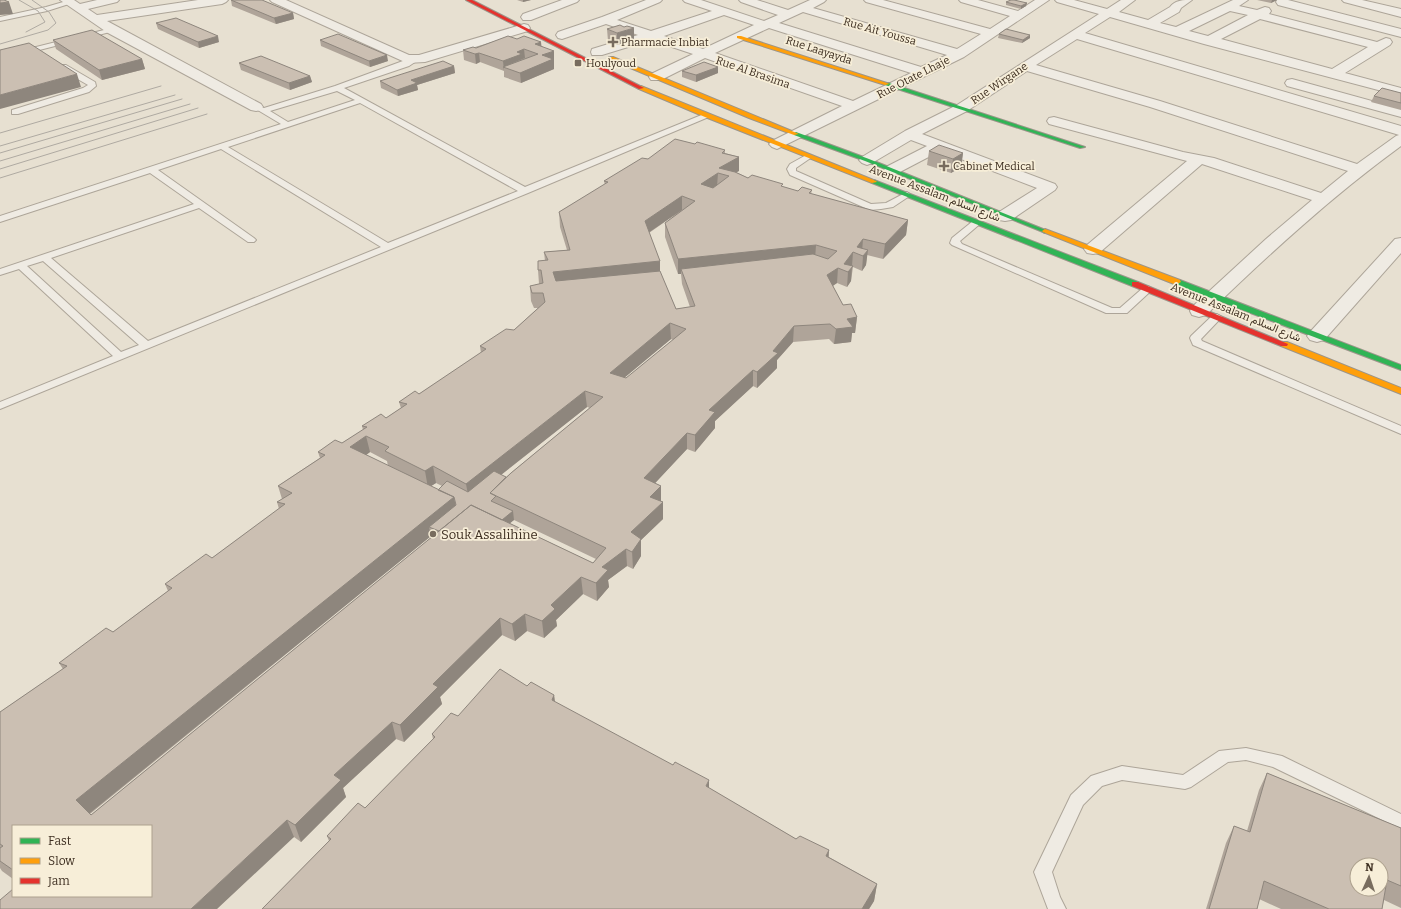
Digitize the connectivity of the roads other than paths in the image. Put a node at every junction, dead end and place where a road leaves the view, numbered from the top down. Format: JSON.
{"nodes":[{"id":1,"x":122,"y":0,"type":"edge"},
{"id":2,"x":217,"y":0,"type":"edge"},
{"id":3,"x":276,"y":0,"type":"edge"},
{"id":4,"x":468,"y":0,"type":"edge"},
{"id":5,"x":573,"y":0,"type":"edge"},
{"id":6,"x":656,"y":0,"type":"edge"},
{"id":7,"x":744,"y":0,"type":"edge"},
{"id":8,"x":820,"y":0,"type":"edge"},
{"id":9,"x":873,"y":0,"type":"edge"},
{"id":10,"x":965,"y":0,"type":"edge"},
{"id":11,"x":1042,"y":0,"type":"edge"},
{"id":12,"x":1061,"y":0,"type":"edge"},
{"id":13,"x":1126,"y":0,"type":"edge"},
{"id":14,"x":1186,"y":0,"type":"edge"},
{"id":15,"x":1242,"y":0,"type":"edge"},
{"id":16,"x":1348,"y":0,"type":"edge"},
{"id":17,"x":110,"y":1,"type":"edge"},
{"id":18,"x":696,"y":1,"type":"edge"},
{"id":19,"x":1285,"y":1,"type":"edge"},
{"id":20,"x":71,"y":3,"type":"edge"},
{"id":21,"x":923,"y":4,"type":"dead end"},
{"id":22,"x":1230,"y":6,"type":"junction"},
{"id":23,"x":801,"y":8,"type":"junction"},
{"id":24,"x":909,"y":10,"type":"junction"},
{"id":25,"x":722,"y":12,"type":"junction"},
{"id":26,"x":1110,"y":13,"type":"junction"},
{"id":27,"x":1401,"y":13,"type":"edge"},
{"id":28,"x":789,"y":14,"type":"junction"},
{"id":29,"x":1260,"y":14,"type":"junction"},
{"id":30,"x":1020,"y":15,"type":"junction"},
{"id":31,"x":0,"y":19,"type":"edge"},
{"id":32,"x":96,"y":19,"type":"junction"},
{"id":33,"x":524,"y":19,"type":"junction"},
{"id":34,"x":606,"y":20,"type":"junction"},
{"id":35,"x":541,"y":24,"type":"dead end"},
{"id":36,"x":766,"y":24,"type":"junction"},
{"id":37,"x":1149,"y":24,"type":"junction"},
{"id":38,"x":1089,"y":25,"type":"junction"},
{"id":39,"x":682,"y":26,"type":"junction"},
{"id":40,"x":1103,"y":29,"type":"dead end"},
{"id":41,"x":112,"y":30,"type":"junction"},
{"id":42,"x":696,"y":32,"type":"dead end"},
{"id":43,"x":1176,"y":32,"type":"junction"},
{"id":44,"x":558,"y":33,"type":"joint"},
{"id":45,"x":990,"y":33,"type":"junction"},
{"id":46,"x":1401,"y":33,"type":"edge"},
{"id":47,"x":1074,"y":34,"type":"junction"},
{"id":48,"x":649,"y":36,"type":"junction"},
{"id":49,"x":711,"y":37,"type":"dead end"},
{"id":50,"x":739,"y":37,"type":"junction"},
{"id":51,"x":573,"y":40,"type":"dead end"},
{"id":52,"x":1208,"y":41,"type":"junction"},
{"id":53,"x":726,"y":42,"type":"junction"},
{"id":54,"x":1379,"y":46,"type":"junction"},
{"id":55,"x":594,"y":51,"type":"joint"},
{"id":56,"x":702,"y":54,"type":"junction"},
{"id":57,"x":959,"y":54,"type":"junction"},
{"id":58,"x":0,"y":58,"type":"edge"},
{"id":59,"x":414,"y":60,"type":"junction"},
{"id":60,"x":54,"y":61,"type":"edge"},
{"id":61,"x":1025,"y":66,"type":"junction"},
{"id":62,"x":922,"y":72,"type":"junction"},
{"id":63,"x":1333,"y":74,"type":"junction"},
{"id":64,"x":656,"y":77,"type":"junction"},
{"id":65,"x":1276,"y":79,"type":"dead end"},
{"id":66,"x":893,"y":86,"type":"junction"},
{"id":67,"x":338,"y":88,"type":"junction"},
{"id":68,"x":1399,"y":90,"type":"edge"},
{"id":69,"x":360,"y":100,"type":"junction"},
{"id":70,"x":855,"y":106,"type":"junction"},
{"id":71,"x":962,"y":108,"type":"junction"},
{"id":72,"x":260,"y":109,"type":"junction"},
{"id":73,"x":15,"y":112,"type":"edge"},
{"id":74,"x":1401,"y":113,"type":"edge"},
{"id":75,"x":707,"y":116,"type":"junction"},
{"id":76,"x":1054,"y":121,"type":"dead end"},
{"id":77,"x":288,"y":125,"type":"junction"},
{"id":78,"x":1401,"y":131,"type":"edge"},
{"id":79,"x":797,"y":134,"type":"junction"},
{"id":80,"x":910,"y":134,"type":"junction"},
{"id":81,"x":1401,"y":139,"type":"edge"},
{"id":82,"x":777,"y":144,"type":"junction"},
{"id":83,"x":939,"y":145,"type":"junction"},
{"id":84,"x":223,"y":146,"type":"junction"},
{"id":85,"x":1082,"y":147,"type":"dead end"},
{"id":86,"x":808,"y":157,"type":"junction"},
{"id":87,"x":1199,"y":159,"type":"junction"},
{"id":88,"x":866,"y":160,"type":"junction"},
{"id":89,"x":890,"y":169,"type":"junction"},
{"id":90,"x":1357,"y":169,"type":"junction"},
{"id":91,"x":152,"y":170,"type":"junction"},
{"id":92,"x":868,"y":180,"type":"junction"},
{"id":93,"x":525,"y":191,"type":"junction"},
{"id":94,"x":908,"y":195,"type":"junction"},
{"id":95,"x":1324,"y":199,"type":"junction"},
{"id":96,"x":201,"y":204,"type":"junction"},
{"id":97,"x":1005,"y":216,"type":"junction"},
{"id":98,"x":0,"y":219,"type":"edge"},
{"id":99,"x":976,"y":223,"type":"junction"},
{"id":100,"x":251,"y":240,"type":"dead end"},
{"id":101,"x":1401,"y":243,"type":"edge"},
{"id":102,"x":388,"y":247,"type":"junction"},
{"id":103,"x":1093,"y":249,"type":"junction"},
{"id":104,"x":44,"y":257,"type":"junction"},
{"id":105,"x":20,"y":265,"type":"junction"},
{"id":106,"x":0,"y":272,"type":"edge"},
{"id":107,"x":1148,"y":289,"type":"junction"},
{"id":108,"x":1213,"y":297,"type":"junction"},
{"id":109,"x":1200,"y":311,"type":"junction"},
{"id":110,"x":1217,"y":317,"type":"junction"},
{"id":111,"x":1317,"y":336,"type":"junction"},
{"id":112,"x":147,"y":346,"type":"junction"},
{"id":113,"x":120,"y":357,"type":"junction"},
{"id":114,"x":1401,"y":368,"type":"edge"},
{"id":115,"x":1401,"y":391,"type":"edge"},
{"id":116,"x":0,"y":406,"type":"edge"},
{"id":117,"x":1401,"y":430,"type":"edge"},
{"id":118,"x":1401,"y":822,"type":"edge"},
{"id":119,"x":1057,"y":909,"type":"edge"}],
"edges":[{"from":1,"to":17,"type":"street"},
{"from":2,"to":32,"type":"street"},
{"from":3,"to":59,"type":"street"},
{"from":4,"to":33,"type":"street","name":"Avenue Assalam شارع السلام"},
{"from":5,"to":33,"type":"street"},
{"from":6,"to":34,"type":"street"},
{"from":7,"to":28,"type":"street"},
{"from":8,"to":23,"type":"street"},
{"from":9,"to":24,"type":"street"},
{"from":10,"to":30,"type":"street"},
{"from":11,"to":30,"type":"street","name":"Rue Otate Lhaje"},
{"from":12,"to":26,"type":"street"},
{"from":13,"to":26,"type":"street","name":"Rue Wirgane"},
{"from":14,"to":37,"type":"street"},
{"from":15,"to":22,"type":"street"},
{"from":16,"to":27,"type":"street"},
{"from":17,"to":20,"type":"street"},
{"from":18,"to":25,"type":"street"},
{"from":19,"to":29,"type":"street"},
{"from":19,"to":46,"type":"street"},
{"from":20,"to":31,"type":"lane"},
{"from":20,"to":32,"type":"street"},
{"from":21,"to":24,"type":"street"},
{"from":22,"to":29,"type":"street"},
{"from":22,"to":43,"type":"street"},
{"from":23,"to":28,"type":"street"},
{"from":23,"to":57,"type":"street","name":"Rue Ait Youssa"},
{"from":24,"to":45,"type":"street"},
{"from":25,"to":36,"type":"street"},
{"from":25,"to":39,"type":"street"},
{"from":26,"to":37,"type":"street"},
{"from":26,"to":38,"type":"street","name":"Rue Wirgane"},
{"from":28,"to":36,"type":"street"},
{"from":29,"to":52,"type":"street"},
{"from":29,"to":54,"type":"street"},
{"from":30,"to":45,"type":"street","name":"Rue Otate Lhaje"},
{"from":32,"to":41,"type":"street"},
{"from":33,"to":35,"type":"street","name":"Avenue Assalam شارع السلام"},
{"from":33,"to":59,"type":"street"},
{"from":33,"to":75,"type":"street","name":"Avenue Assalam شارع السلام"},
{"from":34,"to":44,"type":"street"},
{"from":34,"to":48,"type":"street","name":"Rue Al Brasima"},
{"from":36,"to":50,"type":"street"},
{"from":36,"to":62,"type":"street"},
{"from":37,"to":43,"type":"street"},
{"from":38,"to":40,"type":"street"},
{"from":38,"to":47,"type":"street","name":"Rue Wirgane"},
{"from":39,"to":42,"type":"street"},
{"from":39,"to":48,"type":"street"},
{"from":41,"to":58,"type":"lane"},
{"from":41,"to":72,"type":"street"},
{"from":43,"to":52,"type":"street"},
{"from":44,"to":51,"type":"street"},
{"from":45,"to":57,"type":"street","name":"Rue Otate Lhaje"},
{"from":46,"to":54,"type":"street"},
{"from":47,"to":61,"type":"street","name":"Rue Wirgane"},
{"from":47,"to":78,"type":"street"},
{"from":48,"to":55,"type":"street"},
{"from":48,"to":56,"type":"street","name":"Rue Al Brasima"},
{"from":49,"to":53,"type":"street"},
{"from":50,"to":53,"type":"street"},
{"from":50,"to":66,"type":"street","name":"Rue Laayayda"},
{"from":52,"to":63,"type":"street"},
{"from":53,"to":56,"type":"street"},
{"from":54,"to":63,"type":"street"},
{"from":55,"to":64,"type":"street","name":"Avenue Assalam شارع السلام"},
{"from":56,"to":64,"type":"street"},
{"from":56,"to":70,"type":"street","name":"Rue Al Brasima"},
{"from":57,"to":62,"type":"street","name":"Rue Otate Lhaje"},
{"from":59,"to":67,"type":"lane"},
{"from":60,"to":73,"type":"lane"},
{"from":61,"to":71,"type":"street","name":"Rue Wirgane"},
{"from":61,"to":90,"type":"street"},
{"from":62,"to":66,"type":"street","name":"Rue Otate Lhaje"},
{"from":63,"to":68,"type":"street"},
{"from":64,"to":79,"type":"street","name":"Avenue Assalam شارع السلام"},
{"from":65,"to":74,"type":"street"},
{"from":66,"to":70,"type":"street","name":"Rue Otate Lhaje"},
{"from":66,"to":71,"type":"street","name":"Rue Laayayda"},
{"from":67,"to":69,"type":"lane"},
{"from":67,"to":72,"type":"lane"},
{"from":69,"to":77,"type":"lane"},
{"from":69,"to":93,"type":"lane"},
{"from":70,"to":79,"type":"street","name":"Rue Otate Lhaje"},
{"from":71,"to":80,"type":"street","name":"Rue Wirgane"},
{"from":71,"to":85,"type":"street","name":"Rue Laayayda"},
{"from":72,"to":77,"type":"lane"},
{"from":75,"to":82,"type":"street","name":"Avenue Assalam شارع السلام"},
{"from":75,"to":93,"type":"lane"},
{"from":76,"to":87,"type":"street"},
{"from":77,"to":84,"type":"lane"},
{"from":79,"to":82,"type":"street","name":"Rue Otate Lhaje"},
{"from":79,"to":88,"type":"street","name":"Avenue Assalam شارع السلام"},
{"from":80,"to":83,"type":"street"},
{"from":80,"to":88,"type":"street","name":"Rue Wirgane"},
{"from":81,"to":90,"type":"street"},
{"from":82,"to":86,"type":"street","name":"Avenue Assalam شارع السلام"},
{"from":83,"to":89,"type":"street"},
{"from":83,"to":97,"type":"street"},
{"from":84,"to":91,"type":"lane"},
{"from":84,"to":102,"type":"lane"},
{"from":86,"to":92,"type":"street","name":"Avenue Assalam شارع السلام"},
{"from":86,"to":94,"type":"lane"},
{"from":87,"to":95,"type":"street"},
{"from":87,"to":103,"type":"street"},
{"from":88,"to":89,"type":"street","name":"Avenue Assalam شارع السلام"},
{"from":89,"to":92,"type":"street"},
{"from":89,"to":97,"type":"street","name":"Avenue Assalam شارع السلام"},
{"from":90,"to":95,"type":"street"},
{"from":91,"to":96,"type":"lane"},
{"from":91,"to":98,"type":"lane"},
{"from":92,"to":94,"type":"street","name":"Avenue Assalam شارع السلام"},
{"from":93,"to":102,"type":"lane"},
{"from":94,"to":99,"type":"street","name":"Avenue Assalam شارع السلام"},
{"from":95,"to":108,"type":"street"},
{"from":96,"to":100,"type":"lane"},
{"from":96,"to":104,"type":"lane"},
{"from":97,"to":103,"type":"street","name":"Avenue Assalam شارع السلام"},
{"from":99,"to":107,"type":"street","name":"Avenue Assalam شارع السلام"},
{"from":99,"to":107,"type":"lane"},
{"from":101,"to":111,"type":"street"},
{"from":102,"to":112,"type":"lane"},
{"from":103,"to":108,"type":"street","name":"Avenue Assalam شارع السلام"},
{"from":104,"to":105,"type":"lane"},
{"from":104,"to":112,"type":"lane"},
{"from":105,"to":106,"type":"lane"},
{"from":105,"to":113,"type":"lane"},
{"from":107,"to":109,"type":"street","name":"Avenue Assalam شارع السلام"},
{"from":108,"to":109,"type":"street"},
{"from":108,"to":111,"type":"street","name":"Avenue Assalam شارع السلام"},
{"from":109,"to":110,"type":"street","name":"Avenue Assalam شارع السلام"},
{"from":110,"to":115,"type":"street","name":"Avenue Assalam شارع السلام"},
{"from":110,"to":117,"type":"lane"},
{"from":111,"to":114,"type":"street","name":"Avenue Assalam شارع السلام"},
{"from":112,"to":113,"type":"lane"},
{"from":113,"to":116,"type":"lane"},
{"from":118,"to":119,"type":"lane"}]}
